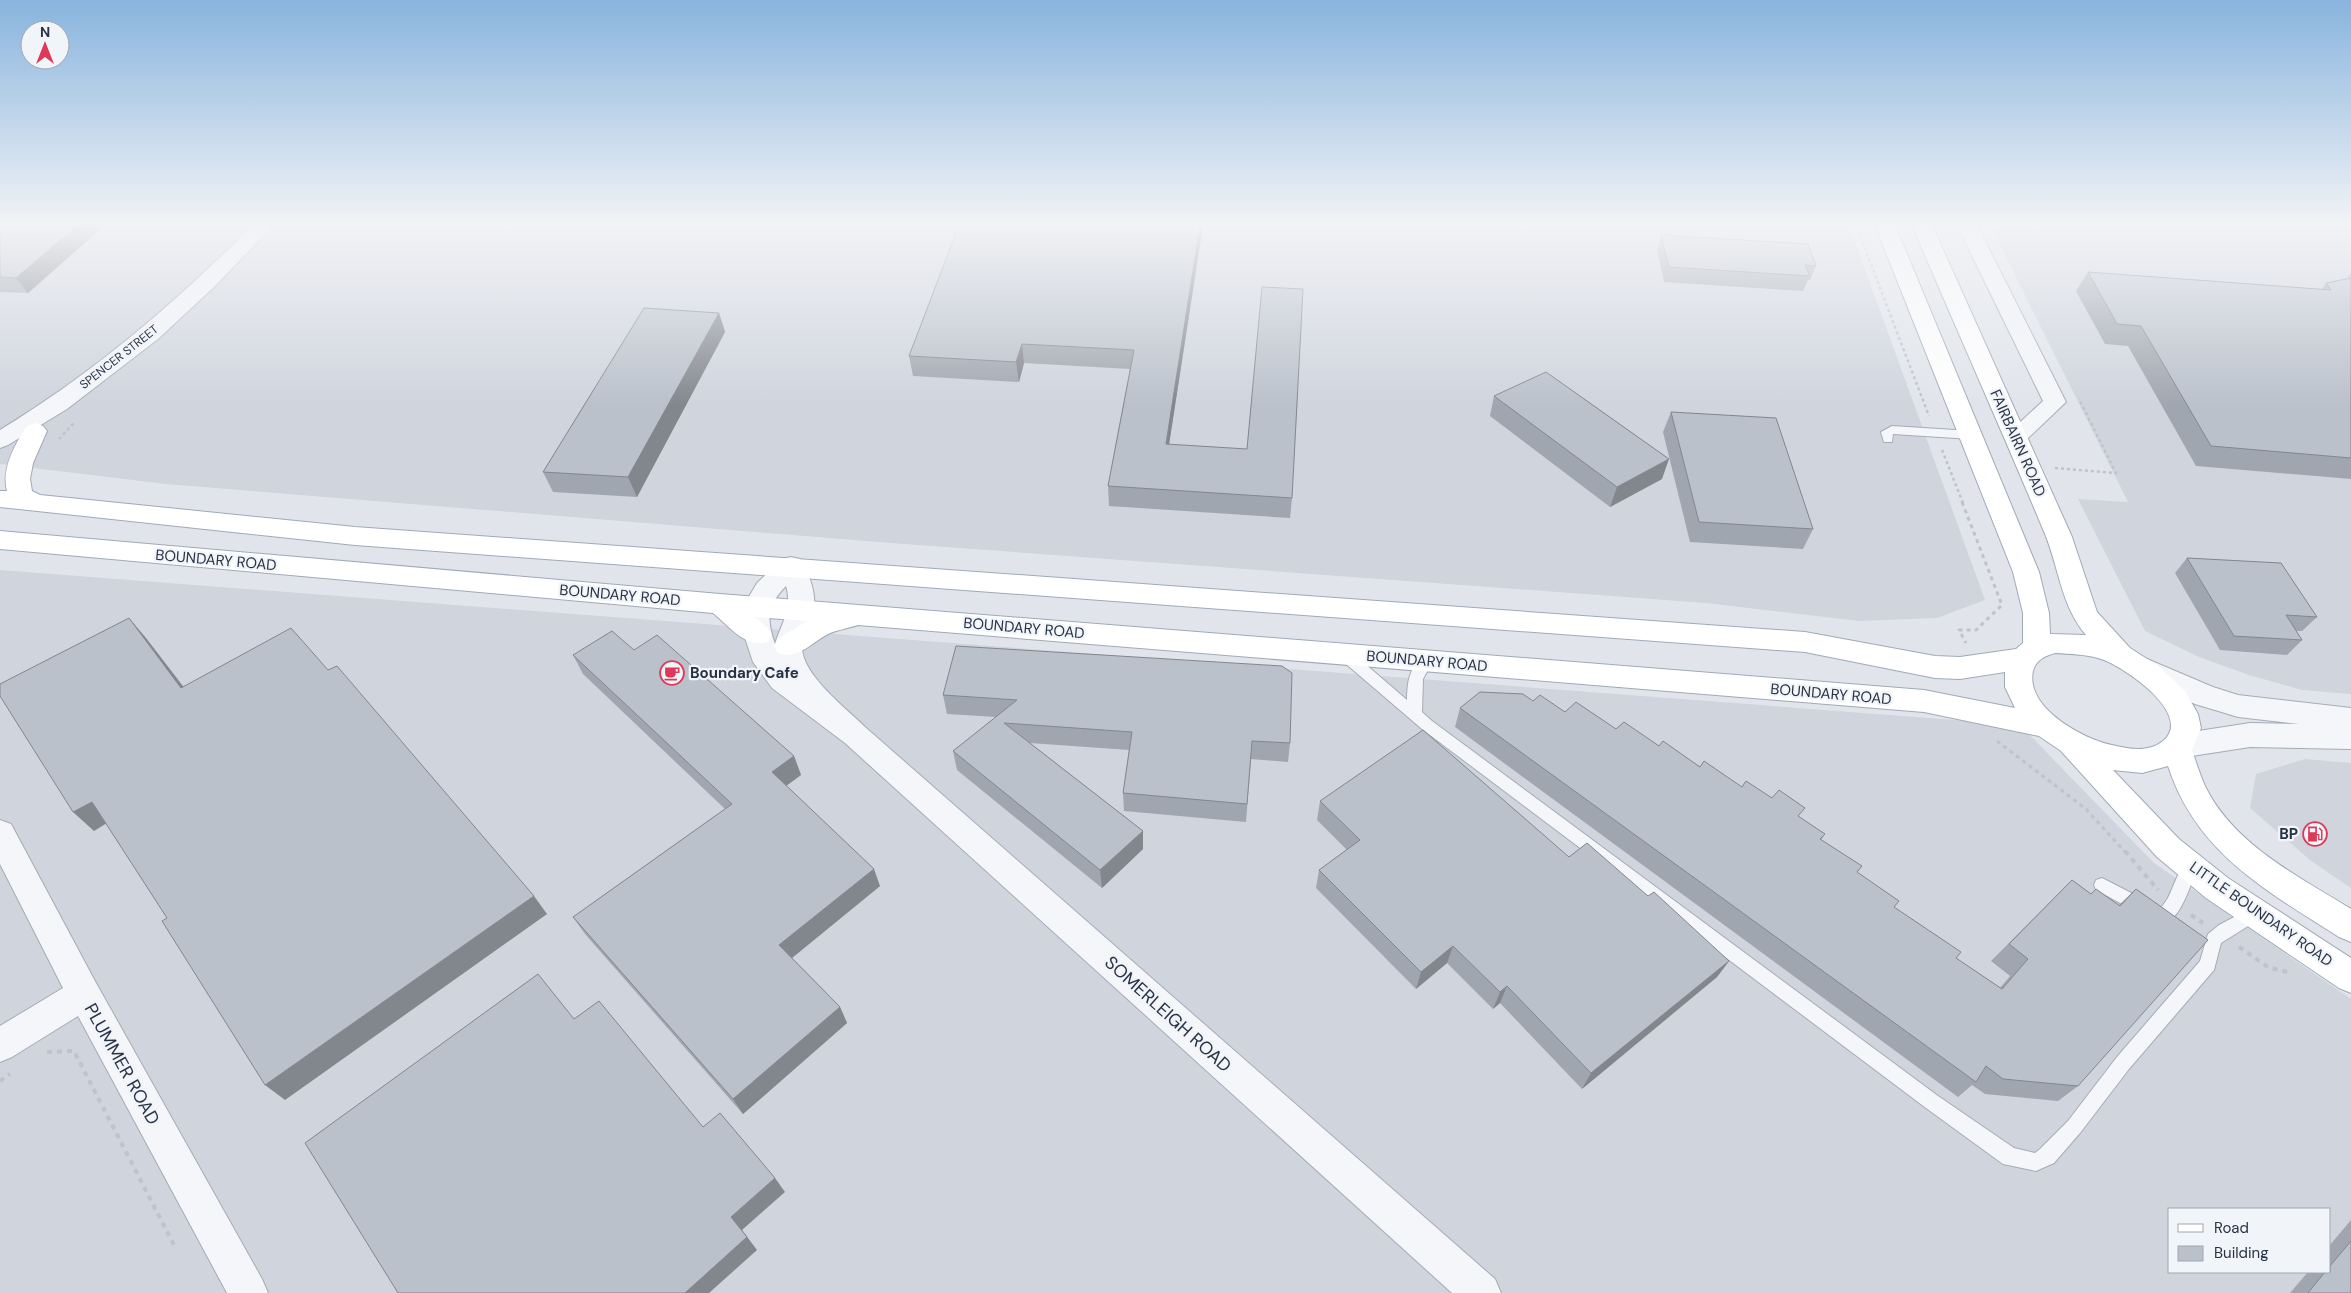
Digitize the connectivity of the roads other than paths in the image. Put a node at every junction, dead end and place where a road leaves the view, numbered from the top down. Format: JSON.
{"nodes":[{"id":1,"x":204,"y":285,"type":"edge"},
{"id":2,"x":1910,"y":285,"type":"edge"},
{"id":3,"x":1949,"y":285,"type":"edge"},
{"id":4,"x":1997,"y":285,"type":"edge"},
{"id":5,"x":59,"y":404,"type":"junction"},
{"id":6,"x":35,"y":431,"type":"junction"},
{"id":7,"x":1971,"y":435,"type":"junction"},
{"id":8,"x":2016,"y":437,"type":"junction"},
{"id":9,"x":1888,"y":439,"type":"dead end"},
{"id":10,"x":0,"y":440,"type":"edge"},
{"id":11,"x":0,"y":460,"type":"edge"},
{"id":12,"x":0,"y":499,"type":"edge"},
{"id":13,"x":36,"y":503,"type":"junction"},
{"id":14,"x":0,"y":540,"type":"edge"},
{"id":15,"x":791,"y":566,"type":"junction"},
{"id":16,"x":720,"y":604,"type":"junction"},
{"id":17,"x":756,"y":607,"type":"junction"},
{"id":18,"x":803,"y":610,"type":"junction"},
{"id":19,"x":857,"y":615,"type":"junction"},
{"id":20,"x":758,"y":635,"type":"junction"},
{"id":21,"x":788,"y":646,"type":"junction"},
{"id":22,"x":2030,"y":653,"type":"junction"},
{"id":23,"x":1344,"y":654,"type":"junction"},
{"id":24,"x":2121,"y":656,"type":"junction"},
{"id":25,"x":1426,"y":661,"type":"junction"},
{"id":26,"x":2147,"y":670,"type":"junction"},
{"id":27,"x":1415,"y":715,"type":"junction"},
{"id":28,"x":2351,"y":719,"type":"edge"},
{"id":29,"x":2057,"y":734,"type":"junction"},
{"id":30,"x":855,"y":735,"type":"junction"},
{"id":31,"x":2351,"y":737,"type":"edge"},
{"id":32,"x":2178,"y":747,"type":"junction"},
{"id":33,"x":0,"y":833,"type":"edge"},
{"id":34,"x":2190,"y":866,"type":"junction"},
{"id":35,"x":2102,"y":885,"type":"dead end"},
{"id":36,"x":2255,"y":913,"type":"junction"},
{"id":37,"x":2161,"y":919,"type":"junction"},
{"id":38,"x":2351,"y":927,"type":"edge"},
{"id":39,"x":2178,"y":930,"type":"edge"},
{"id":40,"x":2194,"y":942,"type":"edge"},
{"id":41,"x":2211,"y":953,"type":"junction"},
{"id":42,"x":2351,"y":977,"type":"edge"},
{"id":43,"x":84,"y":994,"type":"junction"},
{"id":44,"x":8,"y":1058,"type":"edge"},
{"id":45,"x":248,"y":1293,"type":"edge"},
{"id":46,"x":1482,"y":1293,"type":"edge"}],
"edges":[{"from":1,"to":5,"type":"street","name":"SPENCER STREET"},
{"from":2,"to":7,"type":"main road"},
{"from":3,"to":8,"type":"main road","name":"FAIRBAIRN ROAD"},
{"from":4,"to":8,"type":"street"},
{"from":5,"to":6,"type":"street","name":"SPENCER STREET"},
{"from":5,"to":10,"type":"street","name":"SPENCER STREET"},
{"from":6,"to":11,"type":"street","name":"SPENCER STREET"},
{"from":6,"to":13,"type":"main road"},
{"from":7,"to":9,"type":"lane"},
{"from":7,"to":22,"type":"main road"},
{"from":8,"to":24,"type":"main road","name":"FAIRBAIRN ROAD"},
{"from":12,"to":13,"type":"main road"},
{"from":13,"to":15,"type":"main road"},
{"from":14,"to":16,"type":"main road","name":"BOUNDARY ROAD"},
{"from":15,"to":17,"type":"street"},
{"from":15,"to":18,"type":"street"},
{"from":15,"to":22,"type":"main road"},
{"from":16,"to":17,"type":"main road","name":"BOUNDARY ROAD"},
{"from":16,"to":20,"type":"main road"},
{"from":17,"to":18,"type":"main road","name":"BOUNDARY ROAD"},
{"from":17,"to":20,"type":"street","name":"SOMERLEIGH ROAD"},
{"from":18,"to":19,"type":"main road","name":"BOUNDARY ROAD"},
{"from":18,"to":21,"type":"street"},
{"from":19,"to":21,"type":"main road"},
{"from":19,"to":23,"type":"main road","name":"BOUNDARY ROAD"},
{"from":20,"to":30,"type":"street","name":"SOMERLEIGH ROAD"},
{"from":21,"to":30,"type":"street","name":"SOMERLEIGH ROAD"},
{"from":22,"to":24,"type":"main road"},
{"from":22,"to":29,"type":"main road"},
{"from":23,"to":25,"type":"main road","name":"BOUNDARY ROAD"},
{"from":23,"to":27,"type":"lane"},
{"from":24,"to":26,"type":"main road"},
{"from":25,"to":27,"type":"lane"},
{"from":25,"to":29,"type":"main road","name":"BOUNDARY ROAD"},
{"from":26,"to":28,"type":"street"},
{"from":26,"to":32,"type":"main road"},
{"from":27,"to":41,"type":"lane"},
{"from":29,"to":32,"type":"main road"},
{"from":29,"to":34,"type":"main road","name":"LITTLE BOUNDARY ROAD"},
{"from":30,"to":46,"type":"street","name":"SOMERLEIGH ROAD"},
{"from":31,"to":32,"type":"street"},
{"from":32,"to":38,"type":"main road"},
{"from":33,"to":43,"type":"street","name":"PLUMMER ROAD"},
{"from":34,"to":36,"type":"main road","name":"LITTLE BOUNDARY ROAD"},
{"from":34,"to":37,"type":"lane"},
{"from":35,"to":37,"type":"lane"},
{"from":36,"to":41,"type":"lane"},
{"from":36,"to":42,"type":"main road","name":"LITTLE BOUNDARY ROAD"},
{"from":37,"to":39,"type":"lane"},
{"from":40,"to":41,"type":"lane"},
{"from":43,"to":44,"type":"street"},
{"from":43,"to":45,"type":"street","name":"PLUMMER ROAD"}]}
